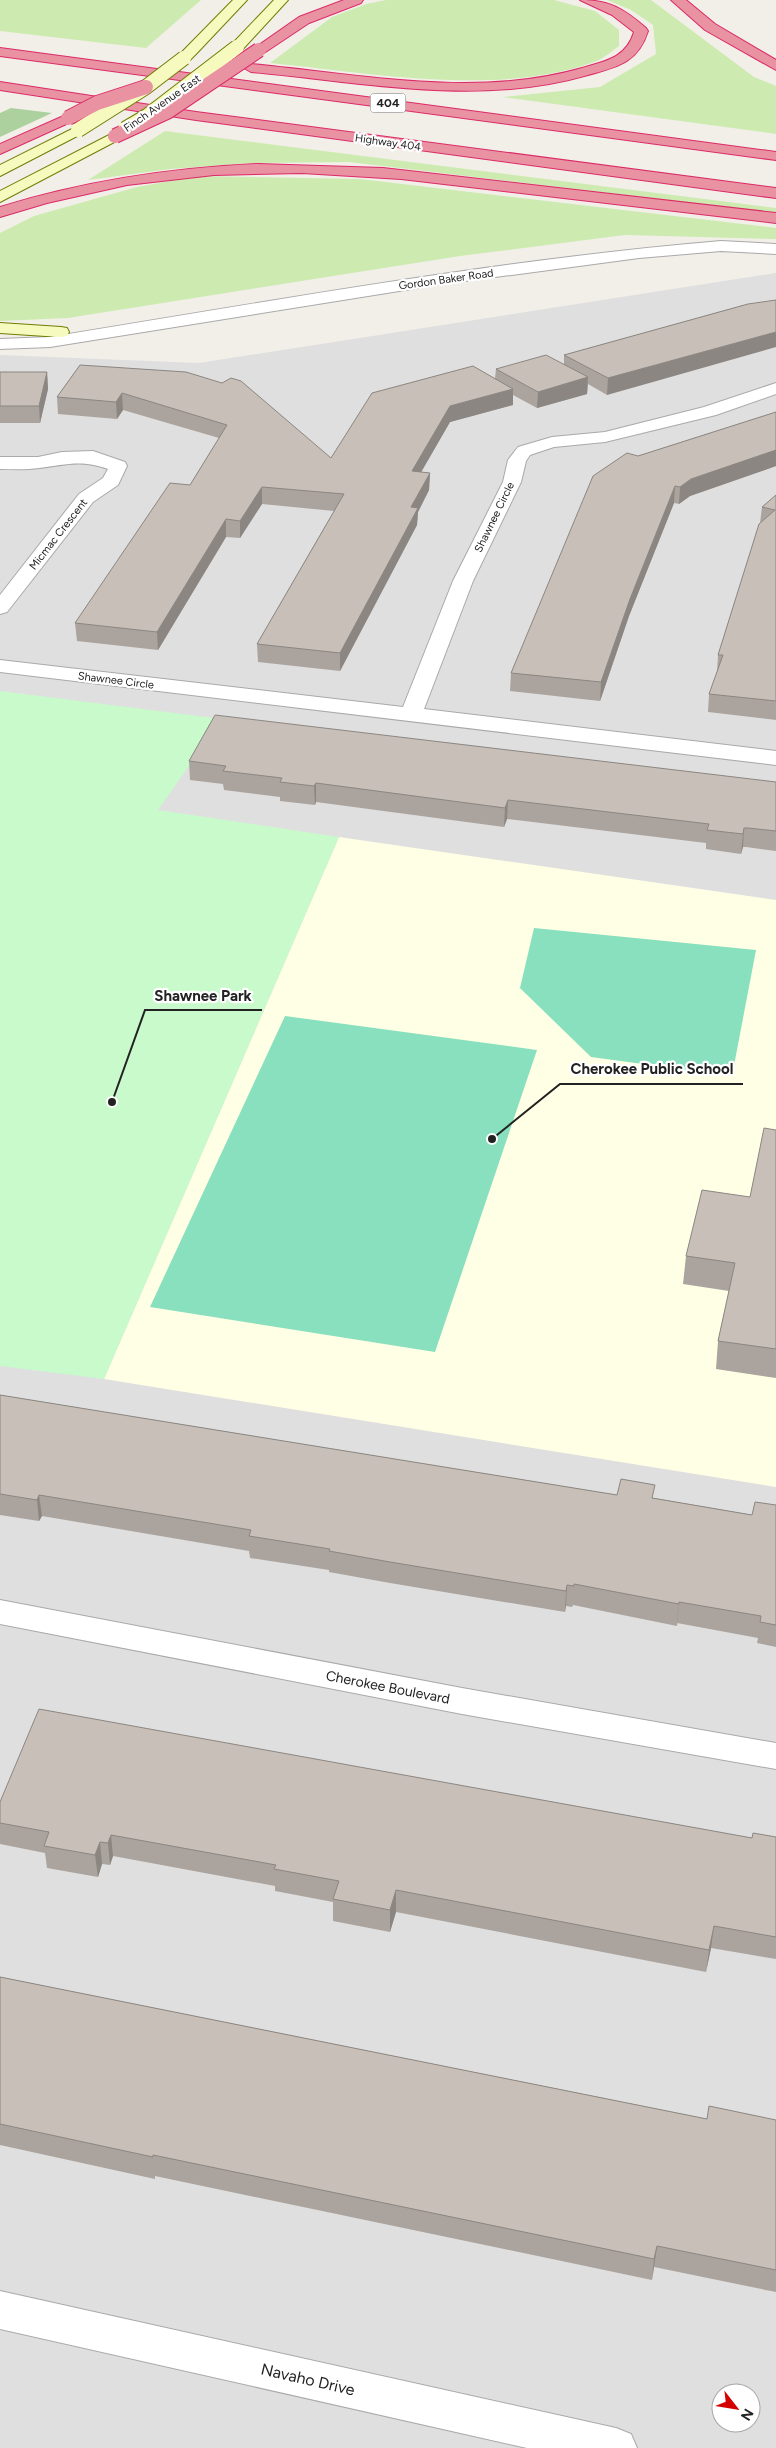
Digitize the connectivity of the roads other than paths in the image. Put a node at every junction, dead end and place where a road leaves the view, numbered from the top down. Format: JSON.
{"nodes":[{"id":1,"x":240,"y":0,"type":"edge"},
{"id":2,"x":281,"y":0,"type":"edge"},
{"id":3,"x":356,"y":0,"type":"edge"},
{"id":4,"x":587,"y":0,"type":"edge"},
{"id":5,"x":678,"y":0,"type":"edge"},
{"id":6,"x":0,"y":51,"type":"edge"},
{"id":7,"x":776,"y":66,"type":"edge"},
{"id":8,"x":0,"y":86,"type":"edge"},
{"id":9,"x":146,"y":87,"type":"junction"},
{"id":10,"x":0,"y":100,"type":"edge"},
{"id":11,"x":196,"y":116,"type":"junction"},
{"id":12,"x":115,"y":136,"type":"junction"},
{"id":13,"x":0,"y":150,"type":"edge"},
{"id":14,"x":776,"y":156,"type":"edge"},
{"id":15,"x":0,"y":170,"type":"edge"},
{"id":16,"x":776,"y":193,"type":"edge"},
{"id":17,"x":0,"y":197,"type":"edge"},
{"id":18,"x":0,"y":212,"type":"edge"},
{"id":19,"x":776,"y":218,"type":"edge"},
{"id":20,"x":776,"y":249,"type":"edge"},
{"id":21,"x":0,"y":328,"type":"edge"},
{"id":22,"x":118,"y":331,"type":"junction"},
{"id":23,"x":61,"y":332,"type":"junction"},
{"id":24,"x":0,"y":334,"type":"edge"},
{"id":25,"x":0,"y":344,"type":"edge"},
{"id":26,"x":776,"y":388,"type":"edge"},
{"id":27,"x":0,"y":463,"type":"edge"},
{"id":28,"x":0,"y":608,"type":"edge"},
{"id":29,"x":0,"y":666,"type":"edge"},
{"id":30,"x":411,"y":714,"type":"junction"},
{"id":31,"x":776,"y":758,"type":"edge"},
{"id":32,"x":0,"y":1612,"type":"edge"},
{"id":33,"x":776,"y":1756,"type":"edge"},
{"id":34,"x":0,"y":2310,"type":"edge"},
{"id":35,"x":616,"y":2448,"type":"edge"}],
"edges":[{"from":1,"to":9,"type":"main road","name":"Finch Avenue East","bridge":true},
{"from":2,"to":12,"type":"main road","name":"Finch Avenue East","bridge":true},
{"from":3,"to":12,"type":"highway","bridge":true},
{"from":4,"to":6,"type":"highway"},
{"from":5,"to":7,"type":"highway"},
{"from":6,"to":14,"type":"highway","number":"404"},
{"from":8,"to":11,"type":"highway","name":"Highway 404"},
{"from":9,"to":13,"type":"highway","bridge":true},
{"from":9,"to":15,"type":"main road","name":"Finch Avenue East","bridge":true},
{"from":10,"to":11,"type":"highway"},
{"from":11,"to":16,"type":"highway","name":"Highway 404"},
{"from":12,"to":17,"type":"main road","name":"Finch Avenue East"},
{"from":18,"to":19,"type":"highway"},
{"from":20,"to":22,"type":"street","name":"Gordon Baker Road"},
{"from":21,"to":23,"type":"main road"},
{"from":22,"to":23,"type":"street","name":"Gordon Baker Road"},
{"from":22,"to":25,"type":"street","name":"Gordon Baker Road"},
{"from":23,"to":24,"type":"street","name":"Gordon Baker Road"},
{"from":26,"to":30,"type":"street","name":"Shawnee Circle"},
{"from":27,"to":28,"type":"street","name":"Micmac Crescent"},
{"from":29,"to":30,"type":"street","name":"Shawnee Circle"},
{"from":30,"to":31,"type":"street","name":"Shawnee Circle"},
{"from":32,"to":33,"type":"street","name":"Cherokee Boulevard"},
{"from":34,"to":35,"type":"street","name":"Navaho Drive"}]}
